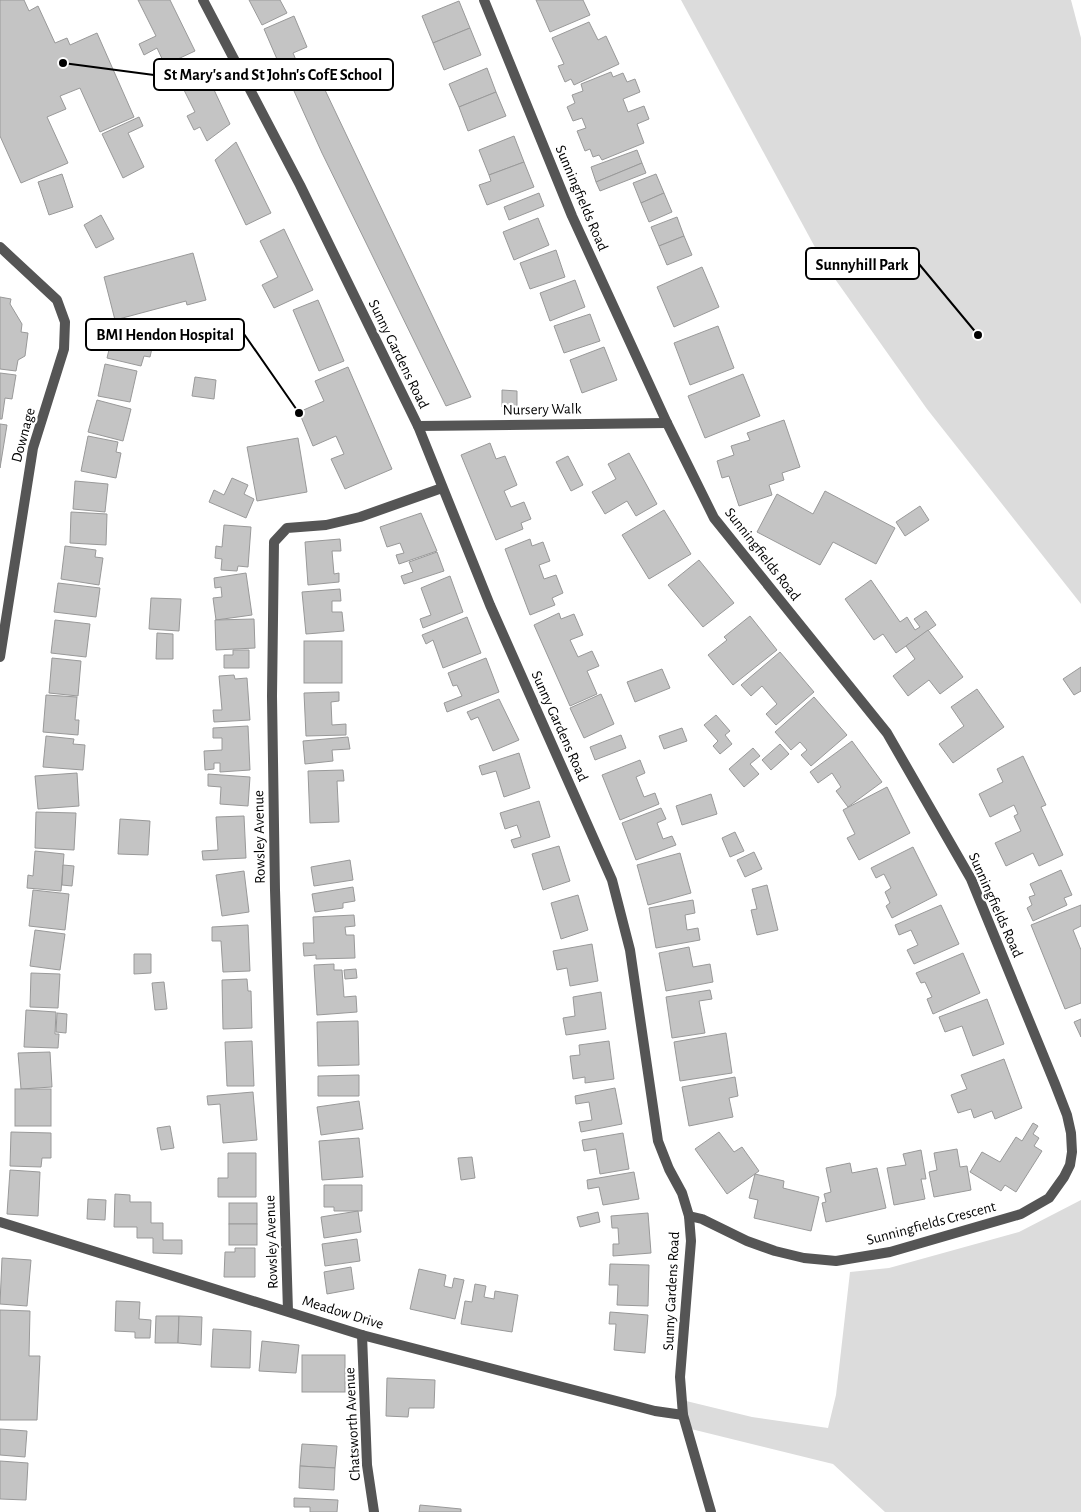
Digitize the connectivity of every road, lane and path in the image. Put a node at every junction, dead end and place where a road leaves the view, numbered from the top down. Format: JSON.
{"nodes":[{"id":1,"x":202,"y":0,"type":"edge"},
{"id":2,"x":484,"y":0,"type":"edge"},
{"id":3,"x":0,"y":247,"type":"edge"},
{"id":4,"x":667,"y":422,"type":"junction"},
{"id":5,"x":418,"y":426,"type":"junction"},
{"id":6,"x":442,"y":488,"type":"junction"},
{"id":7,"x":0,"y":657,"type":"edge"},
{"id":8,"x":1050,"y":1073,"type":"joint"},
{"id":9,"x":690,"y":1216,"type":"junction"},
{"id":10,"x":0,"y":1222,"type":"edge"},
{"id":11,"x":288,"y":1311,"type":"junction"},
{"id":12,"x":362,"y":1334,"type":"junction"},
{"id":13,"x":682,"y":1415,"type":"junction"},
{"id":14,"x":374,"y":1512,"type":"edge"},
{"id":15,"x":711,"y":1512,"type":"edge"}],
"edges":[{"from":1,"to":5,"type":"street","name":"Sunny Gardens Road"},
{"from":2,"to":4,"type":"street","name":"Sunningfields Road"},
{"from":3,"to":7,"type":"street","name":"Downage"},
{"from":4,"to":5,"type":"street","name":"Nursery Walk"},
{"from":4,"to":8,"type":"street","name":"Sunningfields Road"},
{"from":5,"to":6,"type":"street","name":"Sunny Gardens Road"},
{"from":6,"to":9,"type":"street","name":"Sunny Gardens Road"},
{"from":6,"to":11,"type":"street","name":"Rowsley Avenue"},
{"from":8,"to":9,"type":"street","name":"Sunningfields Crescent"},
{"from":9,"to":13,"type":"street","name":"Sunny Gardens Road"},
{"from":10,"to":11,"type":"street","name":"Meadow Drive"},
{"from":11,"to":12,"type":"street","name":"Meadow Drive"},
{"from":12,"to":13,"type":"street","name":"Meadow Drive"},
{"from":12,"to":14,"type":"street","name":"Chatsworth Avenue"},
{"from":13,"to":15,"type":"street","name":"Sunny Gardens Road"}]}
